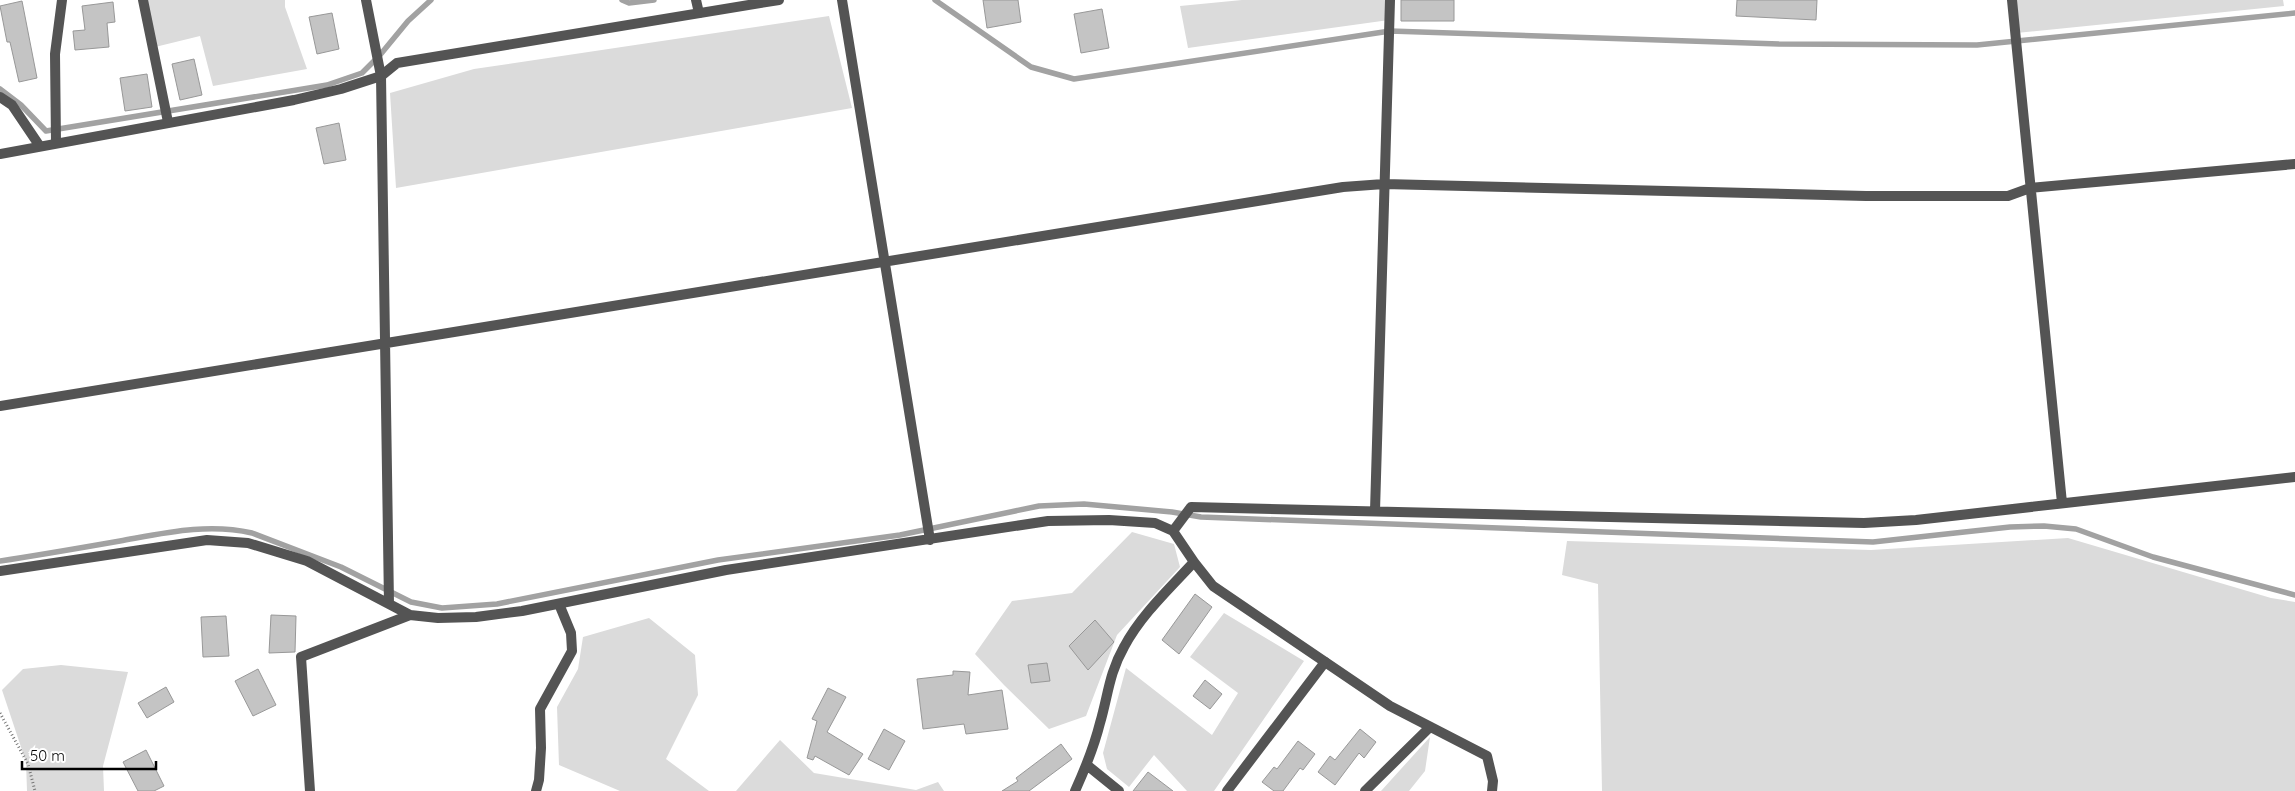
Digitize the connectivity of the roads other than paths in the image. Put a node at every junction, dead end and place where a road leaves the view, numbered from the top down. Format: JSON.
{"nodes":[{"id":1,"x":62,"y":0,"type":"edge"},
{"id":2,"x":143,"y":0,"type":"edge"},
{"id":3,"x":366,"y":0,"type":"edge"},
{"id":4,"x":696,"y":0,"type":"edge"},
{"id":5,"x":780,"y":0,"type":"edge"},
{"id":6,"x":842,"y":0,"type":"edge"},
{"id":7,"x":1390,"y":0,"type":"edge"},
{"id":8,"x":2012,"y":0,"type":"edge"},
{"id":9,"x":699,"y":13,"type":"junction"},
{"id":10,"x":381,"y":76,"type":"junction"},
{"id":11,"x":0,"y":97,"type":"edge"},
{"id":12,"x":168,"y":122,"type":"junction"},
{"id":13,"x":56,"y":143,"type":"junction"},
{"id":14,"x":39,"y":145,"type":"junction"},
{"id":15,"x":0,"y":154,"type":"edge"},
{"id":16,"x":2295,"y":164,"type":"edge"},
{"id":17,"x":1384,"y":184,"type":"junction"},
{"id":18,"x":2030,"y":188,"type":"junction"},
{"id":19,"x":886,"y":260,"type":"junction"},
{"id":20,"x":386,"y":342,"type":"junction"},
{"id":21,"x":0,"y":406,"type":"edge"},
{"id":22,"x":2295,"y":477,"type":"edge"},
{"id":23,"x":2062,"y":503,"type":"junction"},
{"id":24,"x":1375,"y":511,"type":"junction"},
{"id":25,"x":1173,"y":531,"type":"junction"},
{"id":26,"x":930,"y":540,"type":"junction"},
{"id":27,"x":1194,"y":562,"type":"junction"},
{"id":28,"x":0,"y":571,"type":"edge"},
{"id":29,"x":389,"y":604,"type":"junction"},
{"id":30,"x":559,"y":604,"type":"junction"},
{"id":31,"x":410,"y":615,"type":"junction"},
{"id":32,"x":1325,"y":662,"type":"junction"},
{"id":33,"x":1430,"y":727,"type":"junction"},
{"id":34,"x":1087,"y":765,"type":"junction"},
{"id":35,"x":310,"y":791,"type":"edge"},
{"id":36,"x":536,"y":791,"type":"edge"},
{"id":37,"x":1075,"y":791,"type":"edge"},
{"id":38,"x":1119,"y":791,"type":"edge"},
{"id":39,"x":1227,"y":791,"type":"edge"},
{"id":40,"x":1365,"y":791,"type":"edge"},
{"id":41,"x":1492,"y":791,"type":"edge"}],
"edges":[{"from":1,"to":13,"type":"street"},
{"from":2,"to":12,"type":"street"},
{"from":3,"to":10,"type":"street"},
{"from":4,"to":9,"type":"street"},
{"from":5,"to":9,"type":"street"},
{"from":6,"to":19,"type":"street"},
{"from":7,"to":17,"type":"street"},
{"from":8,"to":18,"type":"street"},
{"from":9,"to":10,"type":"street"},
{"from":10,"to":12,"type":"street"},
{"from":10,"to":20,"type":"street"},
{"from":11,"to":14,"type":"street"},
{"from":12,"to":13,"type":"street"},
{"from":13,"to":14,"type":"street"},
{"from":14,"to":15,"type":"street"},
{"from":16,"to":18,"type":"street"},
{"from":17,"to":18,"type":"street"},
{"from":17,"to":19,"type":"street"},
{"from":17,"to":24,"type":"street"},
{"from":18,"to":23,"type":"street"},
{"from":19,"to":20,"type":"street"},
{"from":19,"to":26,"type":"street"},
{"from":20,"to":21,"type":"street"},
{"from":20,"to":29,"type":"street"},
{"from":22,"to":23,"type":"street"},
{"from":23,"to":24,"type":"street"},
{"from":24,"to":25,"type":"street"},
{"from":25,"to":26,"type":"street"},
{"from":25,"to":27,"type":"street"},
{"from":26,"to":30,"type":"street"},
{"from":27,"to":32,"type":"street"},
{"from":27,"to":34,"type":"street"},
{"from":28,"to":29,"type":"street"},
{"from":29,"to":31,"type":"street"},
{"from":30,"to":31,"type":"street"},
{"from":30,"to":36,"type":"street"},
{"from":31,"to":35,"type":"street"},
{"from":32,"to":33,"type":"street"},
{"from":32,"to":39,"type":"street"},
{"from":33,"to":40,"type":"street"},
{"from":33,"to":41,"type":"street"},
{"from":34,"to":37,"type":"street"},
{"from":34,"to":38,"type":"street"}]}
